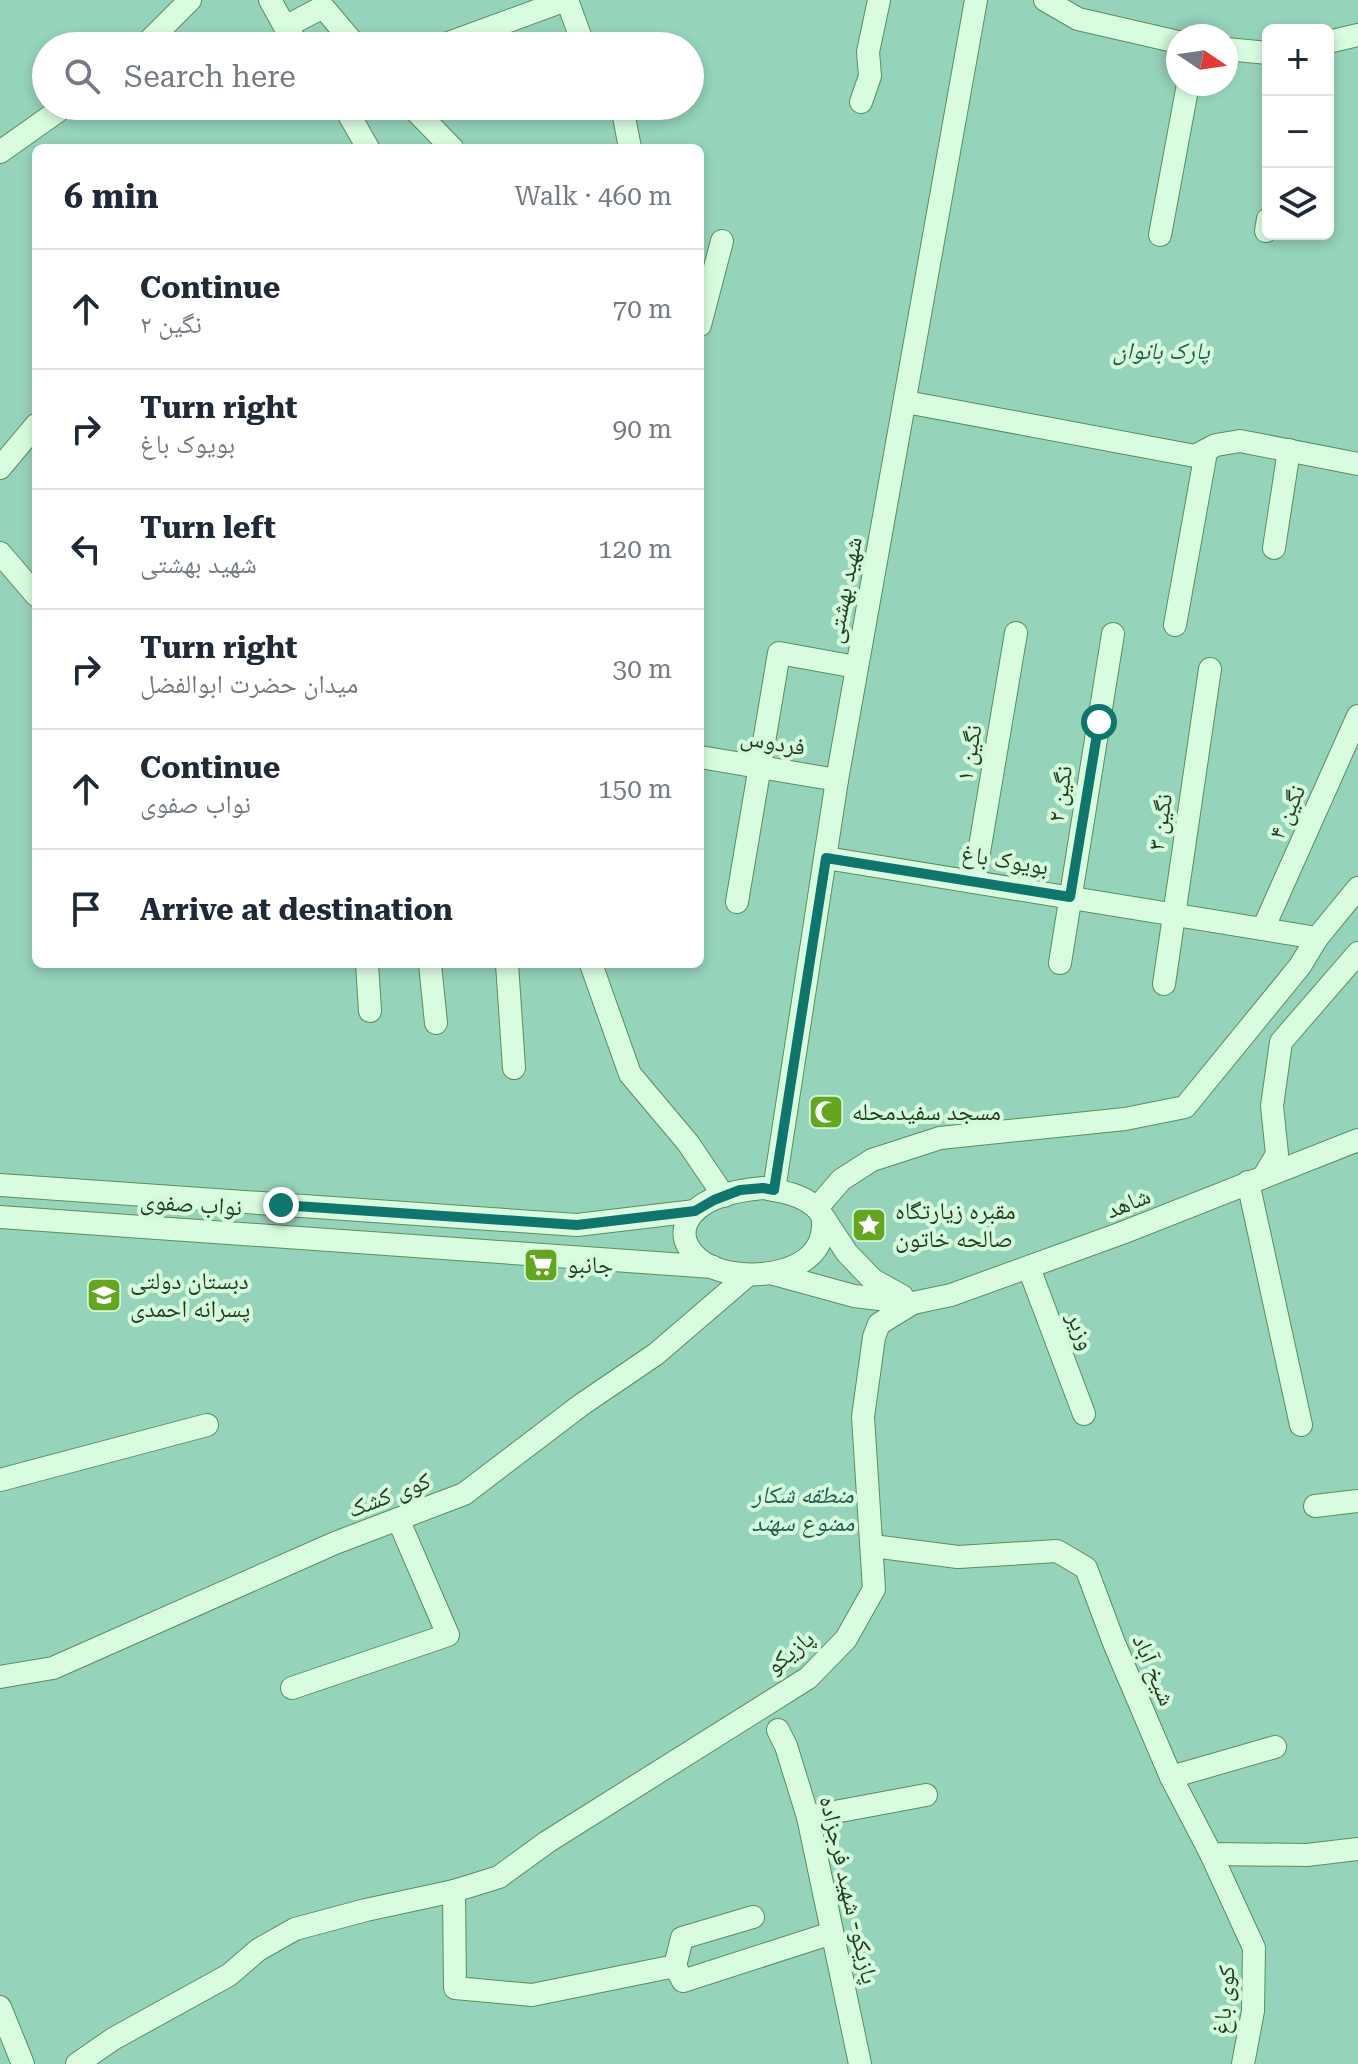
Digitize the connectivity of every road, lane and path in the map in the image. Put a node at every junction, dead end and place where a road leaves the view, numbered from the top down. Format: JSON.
{"nodes":[{"id":1,"x":190,"y":0,"type":"edge"},
{"id":2,"x":270,"y":0,"type":"edge"},
{"id":3,"x":566,"y":0,"type":"edge"},
{"id":4,"x":879,"y":0,"type":"edge"},
{"id":5,"x":976,"y":0,"type":"edge"},
{"id":6,"x":1045,"y":0,"type":"edge"},
{"id":7,"x":285,"y":27,"type":"junction"},
{"id":8,"x":158,"y":32,"type":"edge"},
{"id":9,"x":289,"y":32,"type":"edge"},
{"id":10,"x":344,"y":32,"type":"edge"},
{"id":11,"x":478,"y":32,"type":"edge"},
{"id":12,"x":578,"y":32,"type":"edge"},
{"id":13,"x":1358,"y":35,"type":"edge"},
{"id":14,"x":1166,"y":39,"type":"edge"},
{"id":15,"x":1334,"y":41,"type":"edge"},
{"id":16,"x":1238,"y":50,"type":"edge"},
{"id":17,"x":1262,"y":52,"type":"edge"},
{"id":18,"x":1186,"y":96,"type":"edge"},
{"id":19,"x":861,"y":102,"type":"dead end"},
{"id":20,"x":45,"y":120,"type":"edge"},
{"id":21,"x":352,"y":120,"type":"edge"},
{"id":22,"x":425,"y":120,"type":"edge"},
{"id":23,"x":625,"y":120,"type":"edge"},
{"id":24,"x":366,"y":144,"type":"edge"},
{"id":25,"x":448,"y":144,"type":"edge"},
{"id":26,"x":629,"y":144,"type":"edge"},
{"id":27,"x":0,"y":152,"type":"edge"},
{"id":28,"x":1160,"y":235,"type":"dead end"},
{"id":29,"x":722,"y":241,"type":"dead end"},
{"id":30,"x":704,"y":310,"type":"edge"},
{"id":31,"x":906,"y":402,"type":"junction"},
{"id":32,"x":32,"y":430,"type":"edge"},
{"id":33,"x":1289,"y":450,"type":"junction"},
{"id":34,"x":1206,"y":452,"type":"junction"},
{"id":35,"x":1358,"y":464,"type":"edge"},
{"id":36,"x":0,"y":468,"type":"edge"},
{"id":37,"x":1274,"y":548,"type":"dead end"},
{"id":38,"x":0,"y":553,"type":"edge"},
{"id":39,"x":32,"y":590,"type":"edge"},
{"id":40,"x":1175,"y":625,"type":"dead end"},
{"id":41,"x":1016,"y":633,"type":"dead end"},
{"id":42,"x":1113,"y":634,"type":"dead end"},
{"id":43,"x":856,"y":667,"type":"junction"},
{"id":44,"x":1210,"y":669,"type":"dead end"},
{"id":45,"x":1358,"y":716,"type":"edge"},
{"id":46,"x":704,"y":758,"type":"edge"},
{"id":47,"x":762,"y":767,"type":"junction"},
{"id":48,"x":837,"y":780,"type":"junction"},
{"id":49,"x":826,"y":858,"type":"junction"},
{"id":50,"x":974,"y":882,"type":"junction"},
{"id":51,"x":1358,"y":888,"type":"edge"},
{"id":52,"x":1070,"y":897,"type":"junction"},
{"id":53,"x":737,"y":902,"type":"dead end"},
{"id":54,"x":1173,"y":914,"type":"junction"},
{"id":55,"x":1263,"y":929,"type":"junction"},
{"id":56,"x":1317,"y":938,"type":"junction"},
{"id":57,"x":1358,"y":953,"type":"edge"},
{"id":58,"x":1060,"y":963,"type":"dead end"},
{"id":59,"x":1300,"y":966,"type":"junction"},
{"id":60,"x":367,"y":968,"type":"edge"},
{"id":61,"x":430,"y":968,"type":"edge"},
{"id":62,"x":507,"y":968,"type":"edge"},
{"id":63,"x":592,"y":968,"type":"edge"},
{"id":64,"x":1164,"y":984,"type":"dead end"},
{"id":65,"x":1323,"y":992,"type":"junction"},
{"id":66,"x":370,"y":1011,"type":"dead end"},
{"id":67,"x":436,"y":1023,"type":"dead end"},
{"id":68,"x":514,"y":1068,"type":"dead end"},
{"id":69,"x":1358,"y":1140,"type":"edge"},
{"id":70,"x":1256,"y":1179,"type":"junction"},
{"id":71,"x":0,"y":1185,"type":"edge"},
{"id":72,"x":774,"y":1190,"type":"junction"},
{"id":73,"x":724,"y":1196,"type":"junction"},
{"id":74,"x":695,"y":1211,"type":"junction"},
{"id":75,"x":820,"y":1213,"type":"junction"},
{"id":76,"x":0,"y":1217,"type":"edge"},
{"id":77,"x":713,"y":1267,"type":"junction"},
{"id":78,"x":1029,"y":1268,"type":"junction"},
{"id":79,"x":759,"y":1274,"type":"junction"},
{"id":80,"x":913,"y":1303,"type":"junction"},
{"id":81,"x":1084,"y":1414,"type":"dead end"},
{"id":82,"x":207,"y":1425,"type":"dead end"},
{"id":83,"x":1301,"y":1425,"type":"dead end"},
{"id":84,"x":0,"y":1480,"type":"edge"},
{"id":85,"x":1358,"y":1501,"type":"edge"},
{"id":86,"x":1315,"y":1506,"type":"dead end"},
{"id":87,"x":398,"y":1519,"type":"junction"},
{"id":88,"x":873,"y":1546,"type":"junction"},
{"id":89,"x":0,"y":1677,"type":"edge"},
{"id":90,"x":292,"y":1688,"type":"dead end"},
{"id":91,"x":778,"y":1730,"type":"dead end"},
{"id":92,"x":1275,"y":1747,"type":"dead end"},
{"id":93,"x":1171,"y":1777,"type":"junction"},
{"id":94,"x":926,"y":1795,"type":"dead end"},
{"id":95,"x":808,"y":1817,"type":"junction"},
{"id":96,"x":1358,"y":1849,"type":"edge"},
{"id":97,"x":1211,"y":1854,"type":"junction"},
{"id":98,"x":454,"y":1891,"type":"junction"},
{"id":99,"x":753,"y":1917,"type":"dead end"},
{"id":100,"x":832,"y":1933,"type":"junction"},
{"id":101,"x":675,"y":1966,"type":"junction"},
{"id":102,"x":0,"y":2007,"type":"edge"},
{"id":103,"x":88,"y":2061,"type":"edge"},
{"id":104,"x":23,"y":2064,"type":"edge"},
{"id":105,"x":860,"y":2064,"type":"edge"},
{"id":106,"x":1243,"y":2064,"type":"edge"}],
"edges":[{"from":1,"to":8,"type":"street"},
{"from":2,"to":7,"type":"street"},
{"from":3,"to":11,"type":"street"},
{"from":3,"to":12,"type":"street"},
{"from":4,"to":19,"type":"street"},
{"from":5,"to":31,"type":"street","name":"شهید بهشتی"},
{"from":6,"to":14,"type":"street"},
{"from":7,"to":9,"type":"street"},
{"from":7,"to":10,"type":"street"},
{"from":13,"to":15,"type":"street"},
{"from":16,"to":17,"type":"street"},
{"from":18,"to":28,"type":"street"},
{"from":20,"to":27,"type":"street"},
{"from":21,"to":24,"type":"street"},
{"from":22,"to":25,"type":"street"},
{"from":23,"to":26,"type":"street"},
{"from":29,"to":30,"type":"street"},
{"from":31,"to":34,"type":"street"},
{"from":31,"to":43,"type":"street","name":"شهید بهشتی"},
{"from":32,"to":36,"type":"street"},
{"from":33,"to":34,"type":"street"},
{"from":33,"to":35,"type":"street"},
{"from":33,"to":37,"type":"street"},
{"from":34,"to":40,"type":"street"},
{"from":38,"to":39,"type":"street"},
{"from":41,"to":50,"type":"street","name":"نگین ۱"},
{"from":42,"to":52,"type":"street","name":"نگین ۲"},
{"from":43,"to":47,"type":"street"},
{"from":43,"to":48,"type":"street","name":"شهید بهشتی"},
{"from":44,"to":54,"type":"street","name":"نگین ۳"},
{"from":45,"to":55,"type":"street","name":"نگین ۴"},
{"from":46,"to":47,"type":"street","name":"فردوس"},
{"from":47,"to":48,"type":"street","name":"فردوس"},
{"from":47,"to":53,"type":"street"},
{"from":48,"to":49,"type":"street","name":"شهید بهشتی"},
{"from":49,"to":50,"type":"street","name":"بویوک باغ"},
{"from":49,"to":72,"type":"street","name":"شهید بهشتی"},
{"from":50,"to":52,"type":"street","name":"بویوک باغ"},
{"from":51,"to":56,"type":"street"},
{"from":52,"to":54,"type":"street","name":"بویوک باغ"},
{"from":52,"to":58,"type":"street","name":"نگین ۲"},
{"from":54,"to":55,"type":"street","name":"بویوک باغ"},
{"from":54,"to":64,"type":"street","name":"نگین ۳"},
{"from":55,"to":56,"type":"street","name":"بویوک باغ"},
{"from":56,"to":59,"type":"street"},
{"from":57,"to":65,"type":"street"},
{"from":59,"to":65,"type":"street"},
{"from":59,"to":75,"type":"street"},
{"from":60,"to":66,"type":"street"},
{"from":61,"to":67,"type":"street"},
{"from":62,"to":68,"type":"street"},
{"from":63,"to":73,"type":"street"},
{"from":65,"to":70,"type":"street"},
{"from":69,"to":70,"type":"street","name":"شاهد"},
{"from":70,"to":78,"type":"street","name":"شاهد"},
{"from":70,"to":83,"type":"street"},
{"from":71,"to":74,"type":"street","name":"نواب صفوی"},
{"from":72,"to":73,"type":"street"},
{"from":72,"to":75,"type":"street"},
{"from":73,"to":74,"type":"street"},
{"from":74,"to":77,"type":"street"},
{"from":75,"to":79,"type":"street"},
{"from":75,"to":80,"type":"street"},
{"from":76,"to":77,"type":"street","name":"نواب صفوی"},
{"from":77,"to":79,"type":"street"},
{"from":78,"to":80,"type":"street","name":"شاهد"},
{"from":78,"to":81,"type":"street","name":"وزیر"},
{"from":79,"to":80,"type":"street"},
{"from":79,"to":87,"type":"street","name":"کوی کشک"},
{"from":80,"to":88,"type":"street","name":"پازیکو"},
{"from":82,"to":84,"type":"street"},
{"from":85,"to":86,"type":"street"},
{"from":87,"to":89,"type":"street","name":"کوی کشک"},
{"from":87,"to":90,"type":"street"},
{"from":88,"to":93,"type":"street","name":"شیخ آباد"},
{"from":88,"to":98,"type":"street","name":"پازیکو"},
{"from":91,"to":95,"type":"street","name":"پازیکو- شهید فرجزاده"},
{"from":92,"to":93,"type":"street"},
{"from":93,"to":97,"type":"street","name":"شیخ آباد"},
{"from":94,"to":95,"type":"street"},
{"from":95,"to":100,"type":"street","name":"پازیکو- شهید فرجزاده"},
{"from":96,"to":97,"type":"street"},
{"from":97,"to":106,"type":"street","name":"کوی باغ"},
{"from":98,"to":101,"type":"street"},
{"from":98,"to":103,"type":"street","name":"پازیکو"},
{"from":99,"to":101,"type":"street"},
{"from":100,"to":101,"type":"street"},
{"from":100,"to":105,"type":"street","name":"پازیکو- شهید فرجزاده"},
{"from":102,"to":104,"type":"street"}]}
